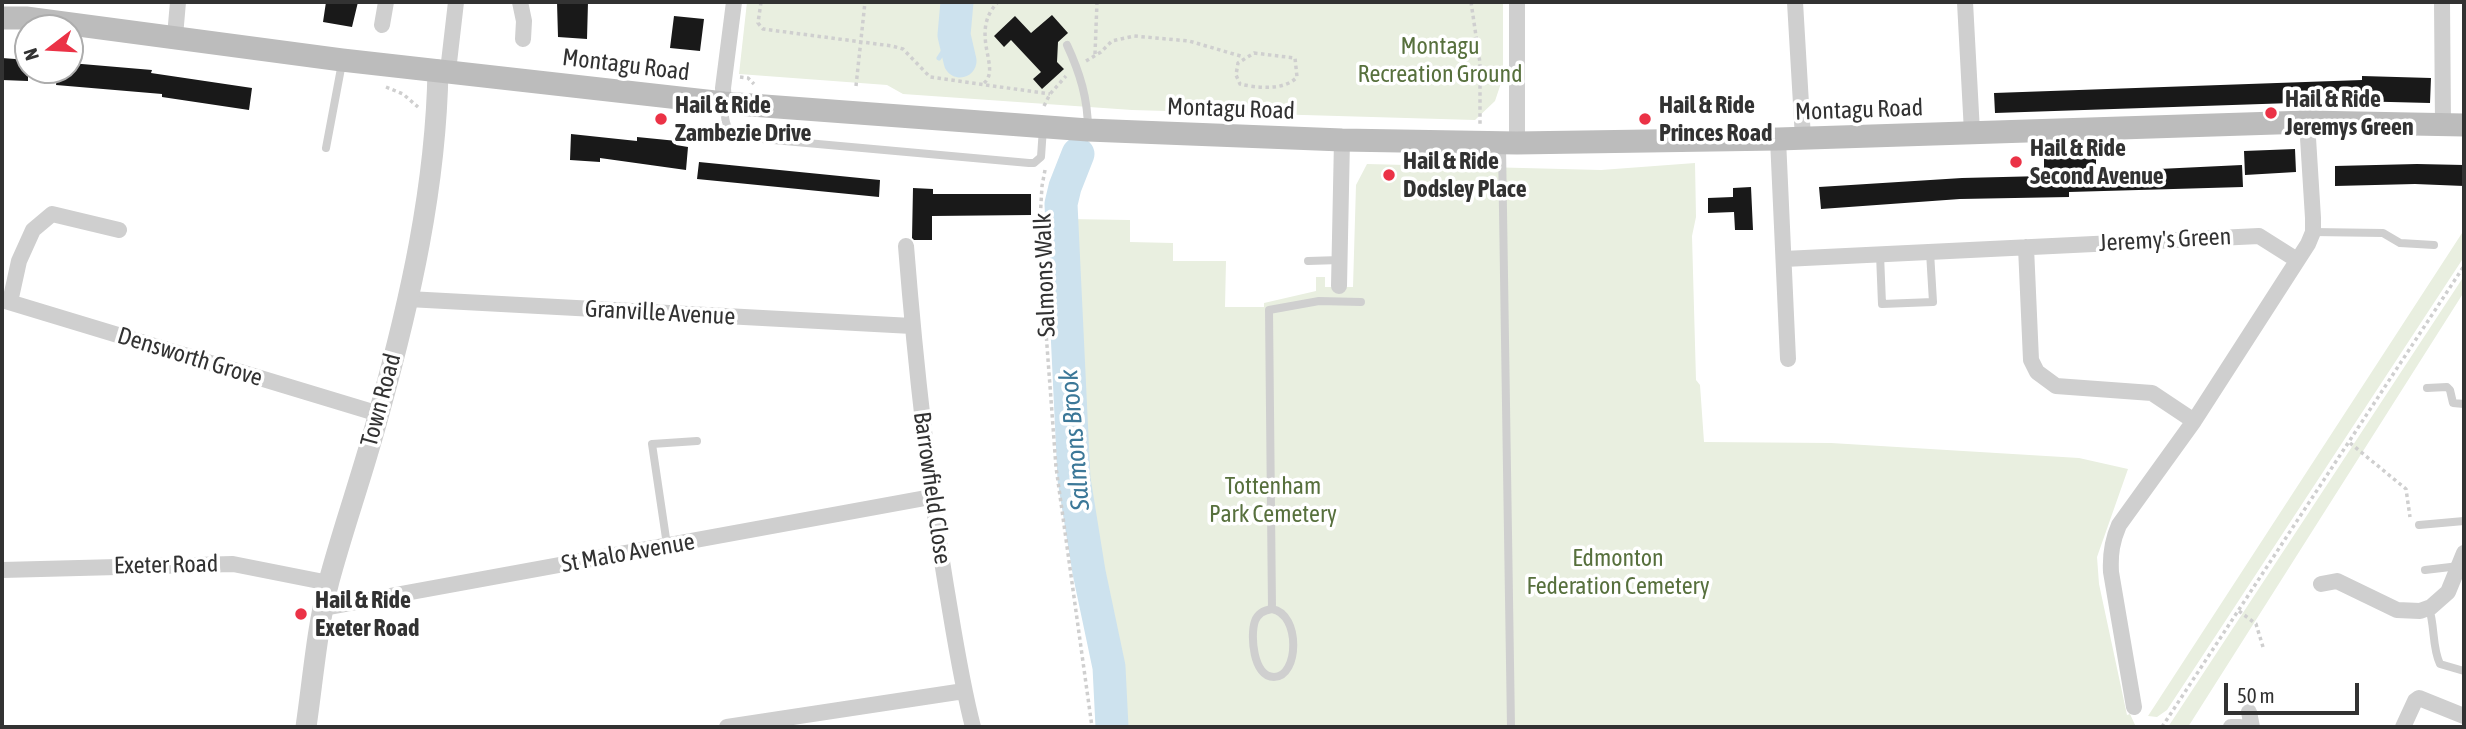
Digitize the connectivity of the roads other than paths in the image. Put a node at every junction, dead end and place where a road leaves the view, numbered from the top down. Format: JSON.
{"nodes":[{"id":1,"x":178,"y":2,"type":"edge"},
{"id":2,"x":386,"y":2,"type":"edge"},
{"id":3,"x":456,"y":2,"type":"edge"},
{"id":4,"x":520,"y":2,"type":"edge"},
{"id":5,"x":734,"y":2,"type":"edge"},
{"id":6,"x":1517,"y":2,"type":"edge"},
{"id":7,"x":1795,"y":2,"type":"edge"},
{"id":8,"x":1965,"y":2,"type":"edge"},
{"id":9,"x":2442,"y":2,"type":"edge"},
{"id":10,"x":2,"y":18,"type":"edge"},
{"id":11,"x":382,"y":25,"type":"dead end"},
{"id":12,"x":175,"y":36,"type":"junction"},
{"id":13,"x":523,"y":39,"type":"dead end"},
{"id":14,"x":1067,"y":46,"type":"dead end"},
{"id":15,"x":342,"y":60,"type":"junction"},
{"id":16,"x":443,"y":70,"type":"junction"},
{"id":17,"x":724,"y":103,"type":"junction"},
{"id":18,"x":1043,"y":117,"type":"junction"},
{"id":19,"x":2307,"y":122,"type":"junction"},
{"id":20,"x":2454,"y":125,"type":"edge"},
{"id":21,"x":1088,"y":130,"type":"junction"},
{"id":22,"x":1972,"y":132,"type":"junction"},
{"id":23,"x":1803,"y":138,"type":"junction"},
{"id":24,"x":1778,"y":139,"type":"junction"},
{"id":25,"x":1342,"y":140,"type":"junction"},
{"id":26,"x":1510,"y":143,"type":"junction"},
{"id":27,"x":326,"y":148,"type":"dead end"},
{"id":28,"x":119,"y":230,"type":"dead end"},
{"id":29,"x":2313,"y":232,"type":"junction"},
{"id":30,"x":2434,"y":245,"type":"dead end"},
{"id":31,"x":906,"y":246,"type":"dead end"},
{"id":32,"x":2026,"y":247,"type":"junction"},
{"id":33,"x":1930,"y":252,"type":"junction"},
{"id":34,"x":1880,"y":254,"type":"junction"},
{"id":35,"x":1784,"y":259,"type":"junction"},
{"id":36,"x":1340,"y":260,"type":"junction"},
{"id":37,"x":2297,"y":260,"type":"junction"},
{"id":38,"x":1308,"y":261,"type":"dead end"},
{"id":39,"x":1339,"y":294,"type":"junction"},
{"id":40,"x":408,"y":299,"type":"junction"},
{"id":41,"x":6,"y":301,"type":"edge"},
{"id":42,"x":1361,"y":302,"type":"dead end"},
{"id":43,"x":912,"y":326,"type":"junction"},
{"id":44,"x":1788,"y":359,"type":"dead end"},
{"id":45,"x":2427,"y":388,"type":"dead end"},
{"id":46,"x":2464,"y":404,"type":"edge"},
{"id":47,"x":379,"y":414,"type":"junction"},
{"id":48,"x":2194,"y":421,"type":"junction"},
{"id":49,"x":697,"y":441,"type":"dead end"},
{"id":50,"x":931,"y":497,"type":"junction"},
{"id":51,"x":2464,"y":521,"type":"edge"},
{"id":52,"x":2419,"y":525,"type":"road end"},
{"id":53,"x":667,"y":545,"type":"junction"},
{"id":54,"x":2462,"y":559,"type":"edge"},
{"id":55,"x":2336,"y":563,"type":"dead end"},
{"id":56,"x":2,"y":570,"type":"edge"},
{"id":57,"x":2425,"y":570,"type":"dead end"},
{"id":58,"x":329,"y":583,"type":"junction"},
{"id":59,"x":324,"y":608,"type":"junction"},
{"id":60,"x":2429,"y":608,"type":"junction"},
{"id":61,"x":1272,"y":609,"type":"junction"},
{"id":62,"x":2464,"y":671,"type":"edge"},
{"id":63,"x":964,"y":691,"type":"junction"},
{"id":64,"x":2134,"y":707,"type":"dead end"},
{"id":65,"x":2464,"y":716,"type":"edge"},
{"id":66,"x":306,"y":727,"type":"edge"},
{"id":67,"x":727,"y":727,"type":"edge"},
{"id":68,"x":974,"y":727,"type":"edge"},
{"id":69,"x":1511,"y":727,"type":"edge"},
{"id":70,"x":2231,"y":727,"type":"edge"},
{"id":71,"x":2239,"y":727,"type":"edge"},
{"id":72,"x":2403,"y":727,"type":"edge"}],
"edges":[{"from":1,"to":12,"type":"street"},
{"from":2,"to":11,"type":"street"},
{"from":3,"to":16,"type":"street"},
{"from":4,"to":13,"type":"street"},
{"from":5,"to":17,"type":"street"},
{"from":6,"to":26,"type":"street"},
{"from":7,"to":23,"type":"street"},
{"from":8,"to":22,"type":"street"},
{"from":9,"to":20,"type":"street"},
{"from":10,"to":12,"type":"main road","name":"Montagu Road"},
{"from":12,"to":15,"type":"main road","name":"Montagu Road"},
{"from":14,"to":21,"type":"lane"},
{"from":15,"to":16,"type":"main road","name":"Montagu Road"},
{"from":15,"to":27,"type":"lane"},
{"from":16,"to":17,"type":"main road","name":"Montagu Road"},
{"from":16,"to":40,"type":"street","name":"Town Road"},
{"from":17,"to":18,"type":"main road","name":"Montagu Road"},
{"from":17,"to":18,"type":"lane"},
{"from":18,"to":21,"type":"main road","name":"Montagu Road"},
{"from":19,"to":20,"type":"main road","name":"Montagu Road"},
{"from":19,"to":22,"type":"main road","name":"Montagu Road"},
{"from":19,"to":29,"type":"street"},
{"from":21,"to":25,"type":"main road","name":"Montagu Road"},
{"from":22,"to":23,"type":"main road","name":"Montagu Road"},
{"from":23,"to":24,"type":"main road","name":"Montagu Road"},
{"from":24,"to":26,"type":"main road","name":"Montagu Road"},
{"from":24,"to":35,"type":"street"},
{"from":25,"to":26,"type":"main road","name":"Montagu Road"},
{"from":25,"to":36,"type":"street"},
{"from":26,"to":69,"type":"lane"},
{"from":28,"to":41,"type":"street"},
{"from":29,"to":30,"type":"lane"},
{"from":29,"to":37,"type":"street"},
{"from":31,"to":43,"type":"street","name":"Barrowfield Close"},
{"from":32,"to":33,"type":"street","name":"Jeremy's Green"},
{"from":32,"to":37,"type":"street","name":"Jeremy's Green"},
{"from":32,"to":48,"type":"street"},
{"from":33,"to":34,"type":"street","name":"Jeremy's Green"},
{"from":33,"to":34,"type":"lane"},
{"from":34,"to":35,"type":"street","name":"Jeremy's Green"},
{"from":35,"to":44,"type":"street"},
{"from":36,"to":38,"type":"lane"},
{"from":36,"to":39,"type":"street"},
{"from":37,"to":48,"type":"street"},
{"from":39,"to":42,"type":"lane"},
{"from":39,"to":61,"type":"lane"},
{"from":40,"to":43,"type":"street","name":"Granville Avenue"},
{"from":40,"to":47,"type":"street","name":"Town Road"},
{"from":41,"to":47,"type":"street","name":"Densworth Grove"},
{"from":43,"to":50,"type":"street","name":"Barrowfield Close"},
{"from":45,"to":46,"type":"lane"},
{"from":47,"to":58,"type":"street","name":"Town Road"},
{"from":48,"to":64,"type":"street"},
{"from":49,"to":53,"type":"lane"},
{"from":50,"to":53,"type":"street","name":"St Malo Avenue"},
{"from":50,"to":63,"type":"street","name":"Barrowfield Close"},
{"from":51,"to":52,"type":"lane"},
{"from":53,"to":59,"type":"street","name":"St Malo Avenue"},
{"from":54,"to":57,"type":"lane"},
{"from":54,"to":60,"type":"street"},
{"from":55,"to":60,"type":"street"},
{"from":56,"to":58,"type":"street","name":"Exeter Road"},
{"from":58,"to":59,"type":"street","name":"Town Road"},
{"from":59,"to":66,"type":"street","name":"Town Road"},
{"from":60,"to":62,"type":"lane"},
{"from":61,"to":61,"type":"lane"},
{"from":63,"to":67,"type":"street"},
{"from":63,"to":68,"type":"street","name":"Barrowfield Close"},
{"from":65,"to":72,"type":"street"},
{"from":70,"to":71,"type":"street"}]}
